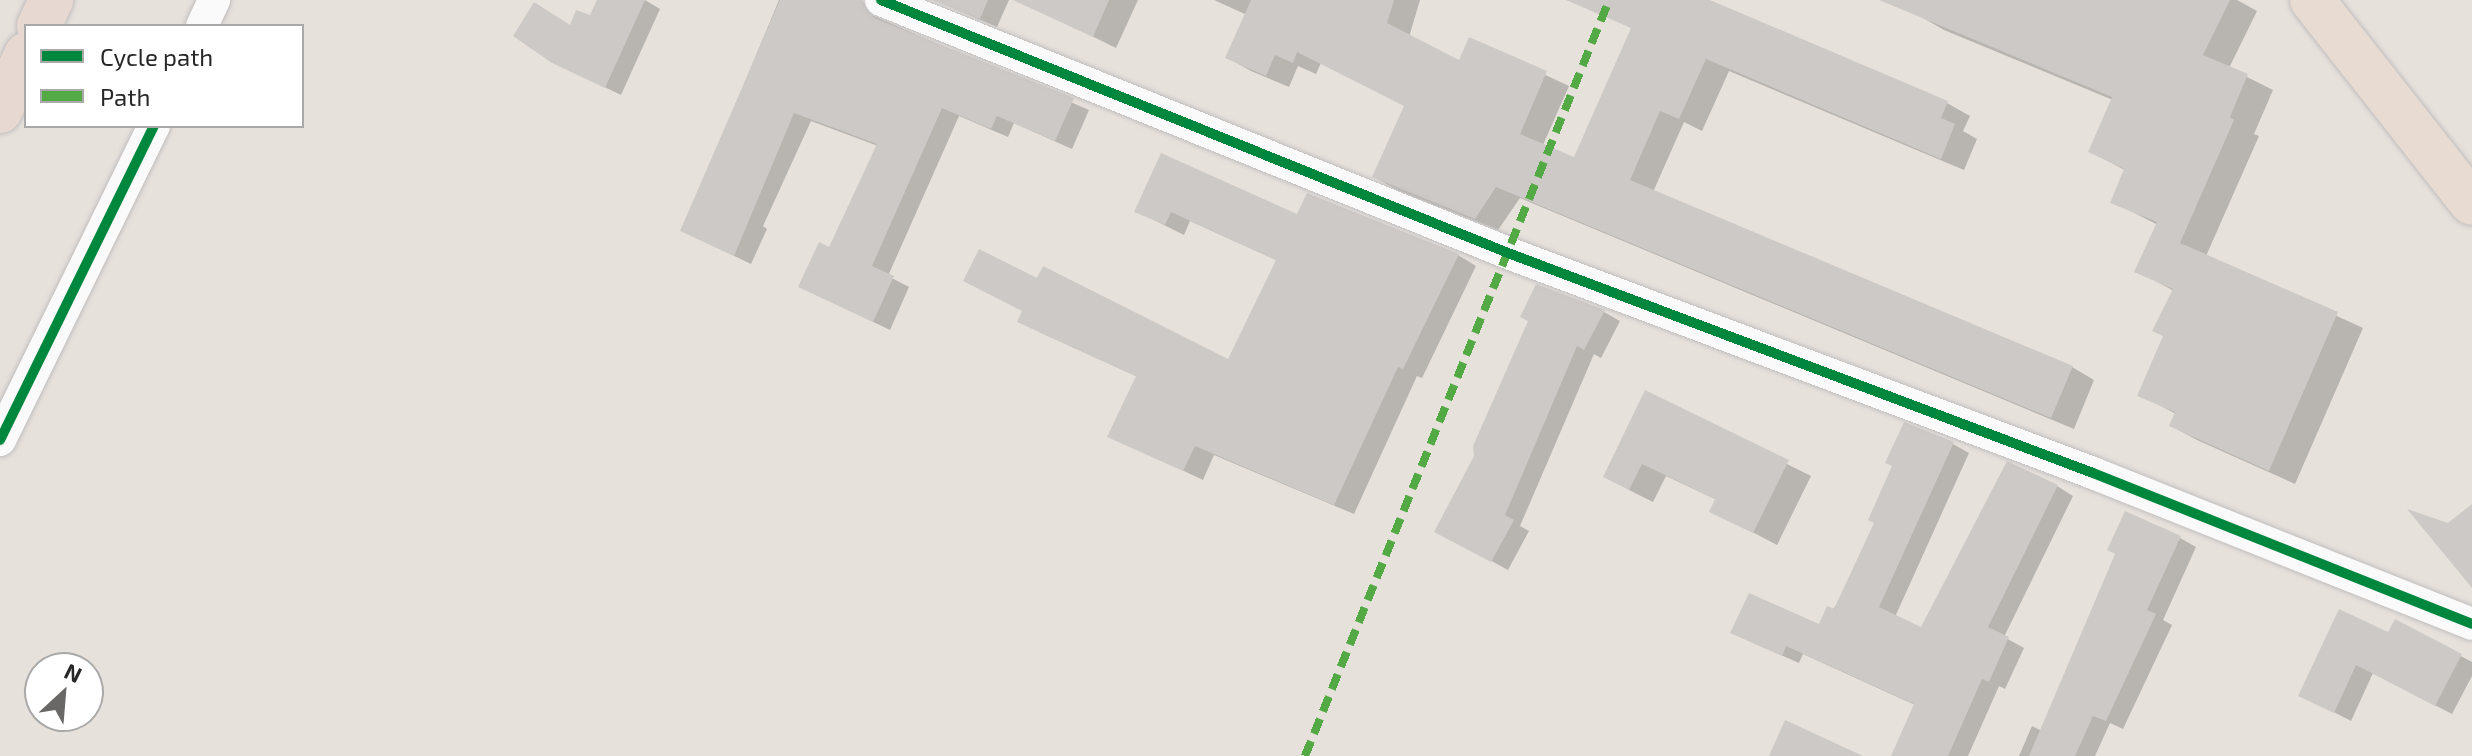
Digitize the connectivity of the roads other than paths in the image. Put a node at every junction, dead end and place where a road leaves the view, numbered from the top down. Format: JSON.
{"nodes":[{"id":1,"x":51,"y":0,"type":"edge"},
{"id":2,"x":214,"y":0,"type":"edge"},
{"id":3,"x":881,"y":0,"type":"edge"},
{"id":4,"x":2312,"y":0,"type":"edge"},
{"id":5,"x":40,"y":24,"type":"edge"},
{"id":6,"x":203,"y":24,"type":"edge"},
{"id":7,"x":24,"y":59,"type":"edge"},
{"id":8,"x":0,"y":111,"type":"edge"},
{"id":9,"x":153,"y":128,"type":"edge"},
{"id":10,"x":2472,"y":203,"type":"edge"},
{"id":11,"x":0,"y":440,"type":"edge"},
{"id":12,"x":2472,"y":624,"type":"edge"}],
"edges":[{"from":1,"to":5,"type":"highway"},
{"from":2,"to":6,"type":"street"},
{"from":3,"to":12,"type":"street"},
{"from":4,"to":10,"type":"highway"},
{"from":7,"to":8,"type":"highway"},
{"from":9,"to":11,"type":"street"}]}
